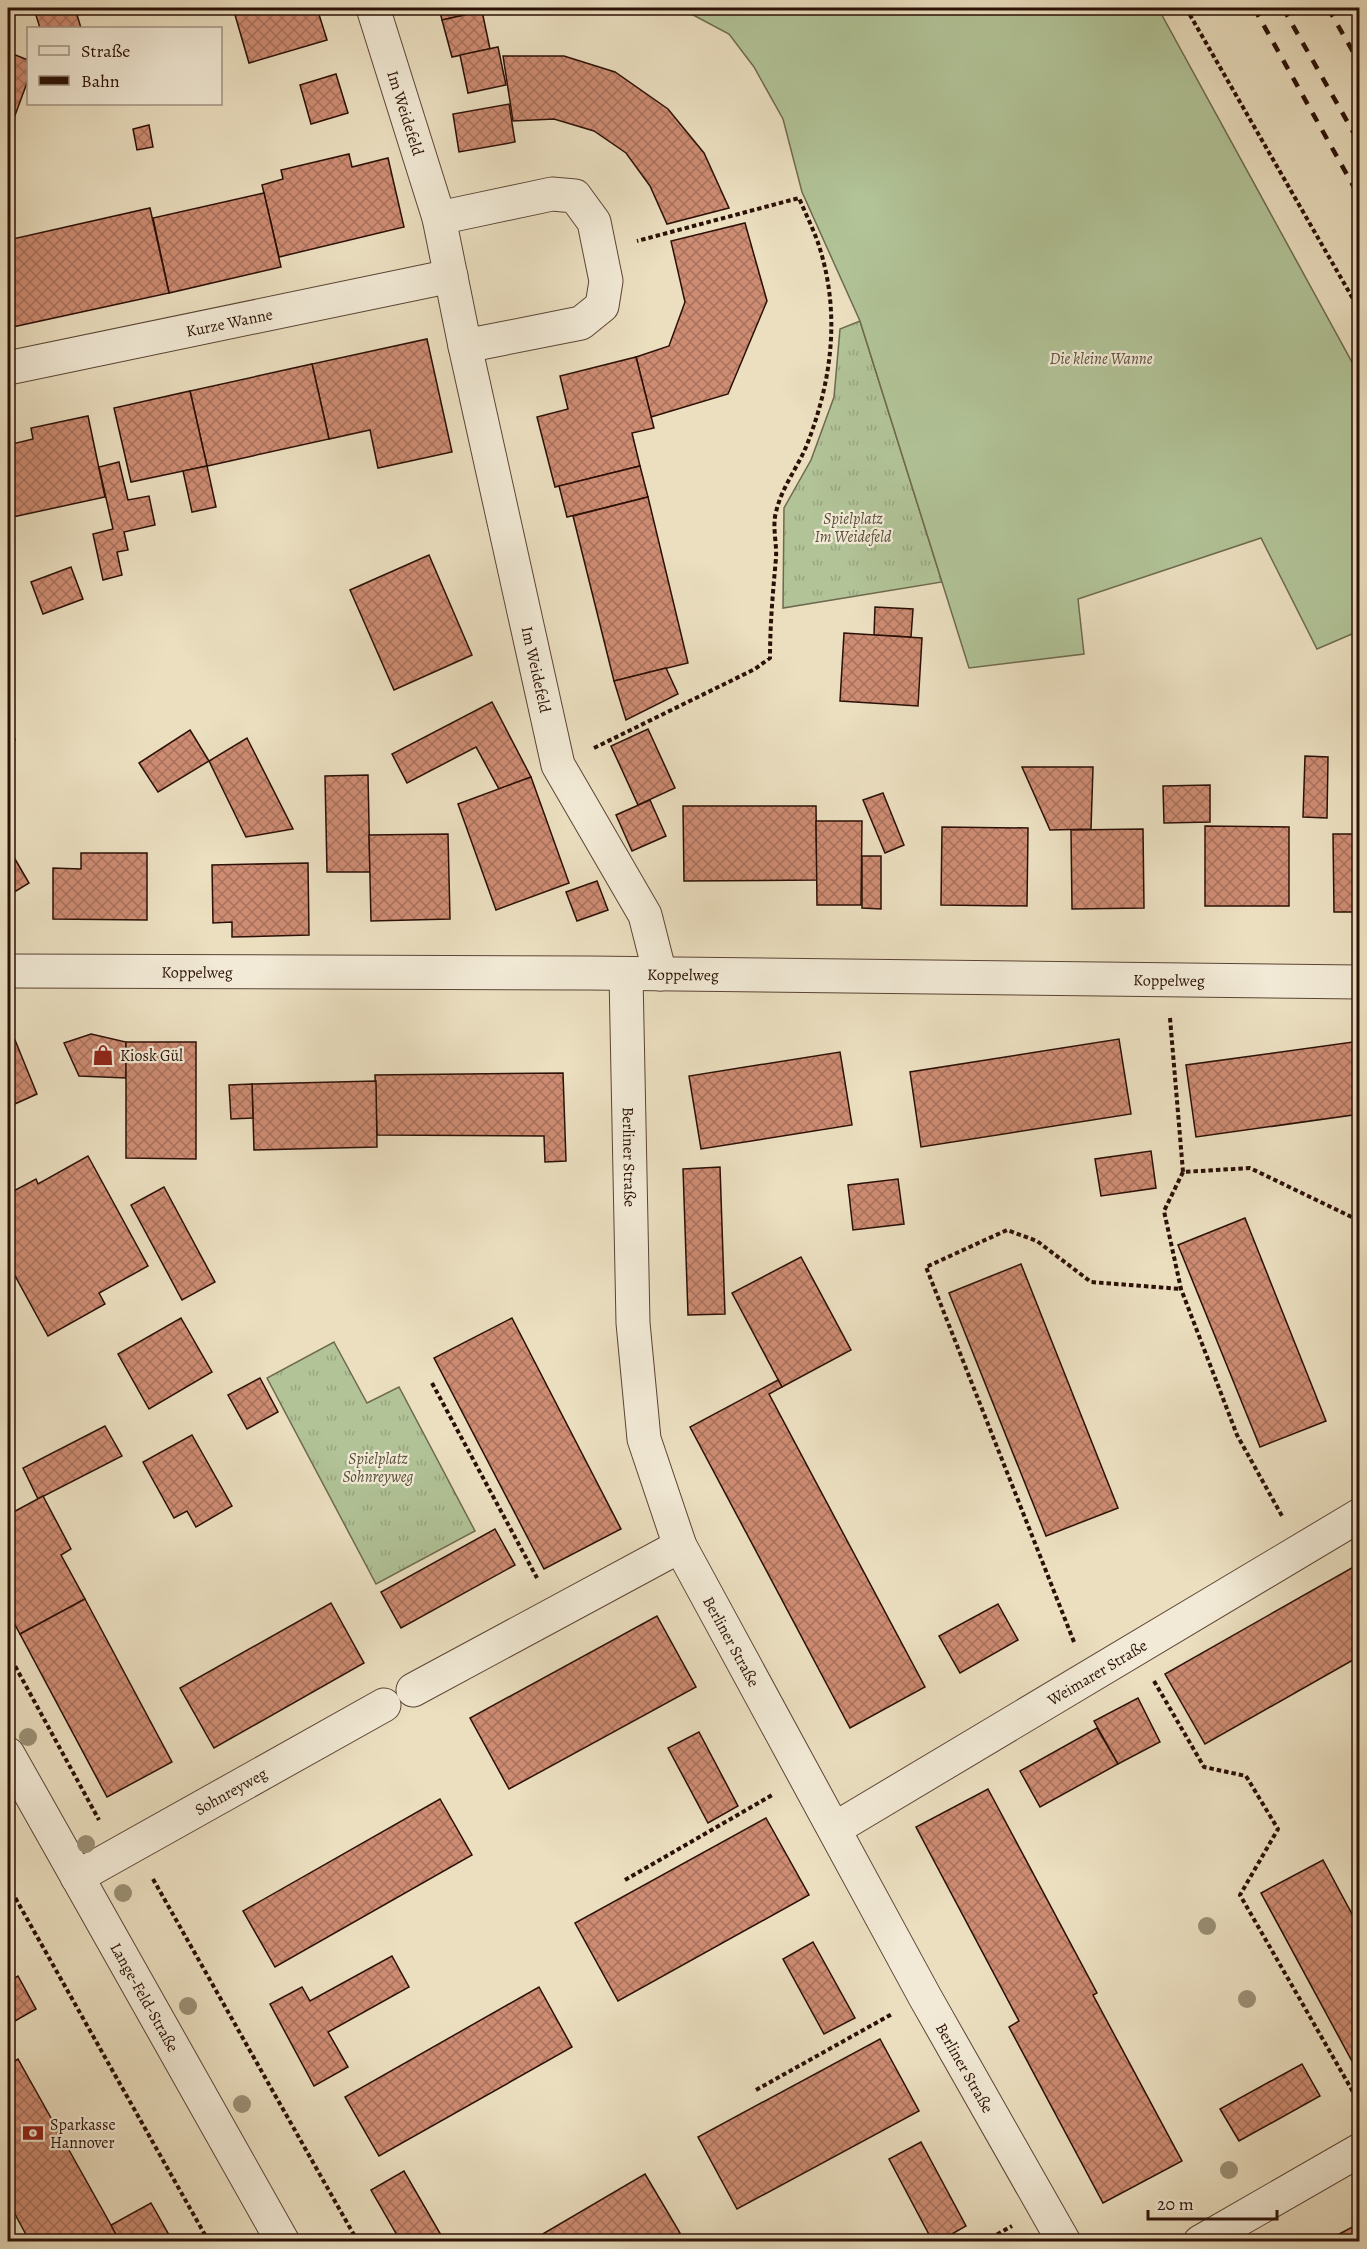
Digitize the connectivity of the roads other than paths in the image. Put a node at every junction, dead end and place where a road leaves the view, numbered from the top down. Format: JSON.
{"nodes":[{"id":1,"x":373,"y":8,"type":"edge"},
{"id":2,"x":439,"y":218,"type":"junction"},
{"id":3,"x":451,"y":276,"type":"junction"},
{"id":4,"x":465,"y":346,"type":"junction"},
{"id":5,"x":8,"y":368,"type":"edge"},
{"id":6,"x":8,"y":971,"type":"edge"},
{"id":7,"x":660,"y":974,"type":"junction"},
{"id":8,"x":626,"y":975,"type":"junction"},
{"id":9,"x":1359,"y":982,"type":"edge"},
{"id":10,"x":1359,"y":1515,"type":"edge"},
{"id":11,"x":680,"y":1546,"type":"junction"},
{"id":12,"x":8,"y":1754,"type":"edge"},
{"id":13,"x":836,"y":1828,"type":"junction"},
{"id":14,"x":77,"y":1877,"type":"junction"},
{"id":15,"x":1359,"y":2150,"type":"edge"},
{"id":16,"x":283,"y":2241,"type":"edge"},
{"id":17,"x":1064,"y":2241,"type":"edge"},
{"id":18,"x":1200,"y":2241,"type":"edge"}],
"edges":[{"from":1,"to":2,"type":"street","name":"Im Weidefeld"},
{"from":2,"to":3,"type":"street","name":"Im Weidefeld"},
{"from":2,"to":4,"type":"street"},
{"from":3,"to":4,"type":"street","name":"Im Weidefeld"},
{"from":3,"to":5,"type":"street","name":"Kurze Wanne"},
{"from":4,"to":7,"type":"street","name":"Im Weidefeld"},
{"from":6,"to":8,"type":"street","name":"Koppelweg"},
{"from":7,"to":8,"type":"street","name":"Koppelweg"},
{"from":7,"to":9,"type":"street","name":"Koppelweg"},
{"from":8,"to":11,"type":"street","name":"Berliner Straße"},
{"from":10,"to":13,"type":"street","name":"Weimarer Straße"},
{"from":11,"to":13,"type":"street","name":"Berliner Straße"},
{"from":11,"to":14,"type":"street","name":"Sohnreyweg"},
{"from":12,"to":14,"type":"street","name":"Lange-Feld-Straße"},
{"from":13,"to":17,"type":"street","name":"Berliner Straße"},
{"from":14,"to":16,"type":"street","name":"Lange-Feld-Straße"},
{"from":15,"to":18,"type":"street"}]}
